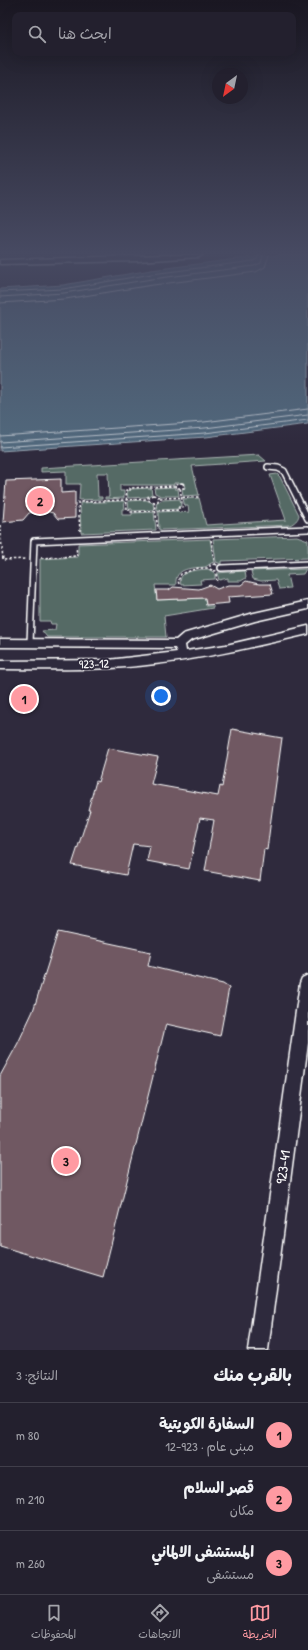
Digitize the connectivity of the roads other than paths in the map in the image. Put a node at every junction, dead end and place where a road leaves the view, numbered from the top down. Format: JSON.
{"nodes":[{"id":1,"x":268,"y":467,"type":"dead end"},
{"id":2,"x":308,"y":519,"type":"edge"},
{"id":3,"x":308,"y":530,"type":"edge"},
{"id":4,"x":308,"y":564,"type":"edge"},
{"id":5,"x":221,"y":568,"type":"dead end"},
{"id":6,"x":308,"y":605,"type":"edge"},
{"id":7,"x":308,"y":630,"type":"edge"},
{"id":8,"x":0,"y":643,"type":"edge"},
{"id":9,"x":30,"y":643,"type":"junction"},
{"id":10,"x":179,"y":644,"type":"junction"},
{"id":11,"x":187,"y":654,"type":"junction"},
{"id":12,"x":0,"y":665,"type":"edge"},
{"id":13,"x":308,"y":983,"type":"edge"},
{"id":14,"x":258,"y":1350,"type":"edge"}],
"edges":[{"from":1,"to":2,"type":"lane"},
{"from":3,"to":9,"type":"lane"},
{"from":4,"to":5,"type":"lane"},
{"from":6,"to":10,"type":"street"},
{"from":7,"to":11,"type":"street","name":"923-12"},
{"from":8,"to":9,"type":"street","name":"923-12"},
{"from":9,"to":10,"type":"street","name":"923-12"},
{"from":10,"to":11,"type":"street"},
{"from":11,"to":12,"type":"street","name":"923-12"},
{"from":13,"to":14,"type":"street","name":"923-41"}]}
